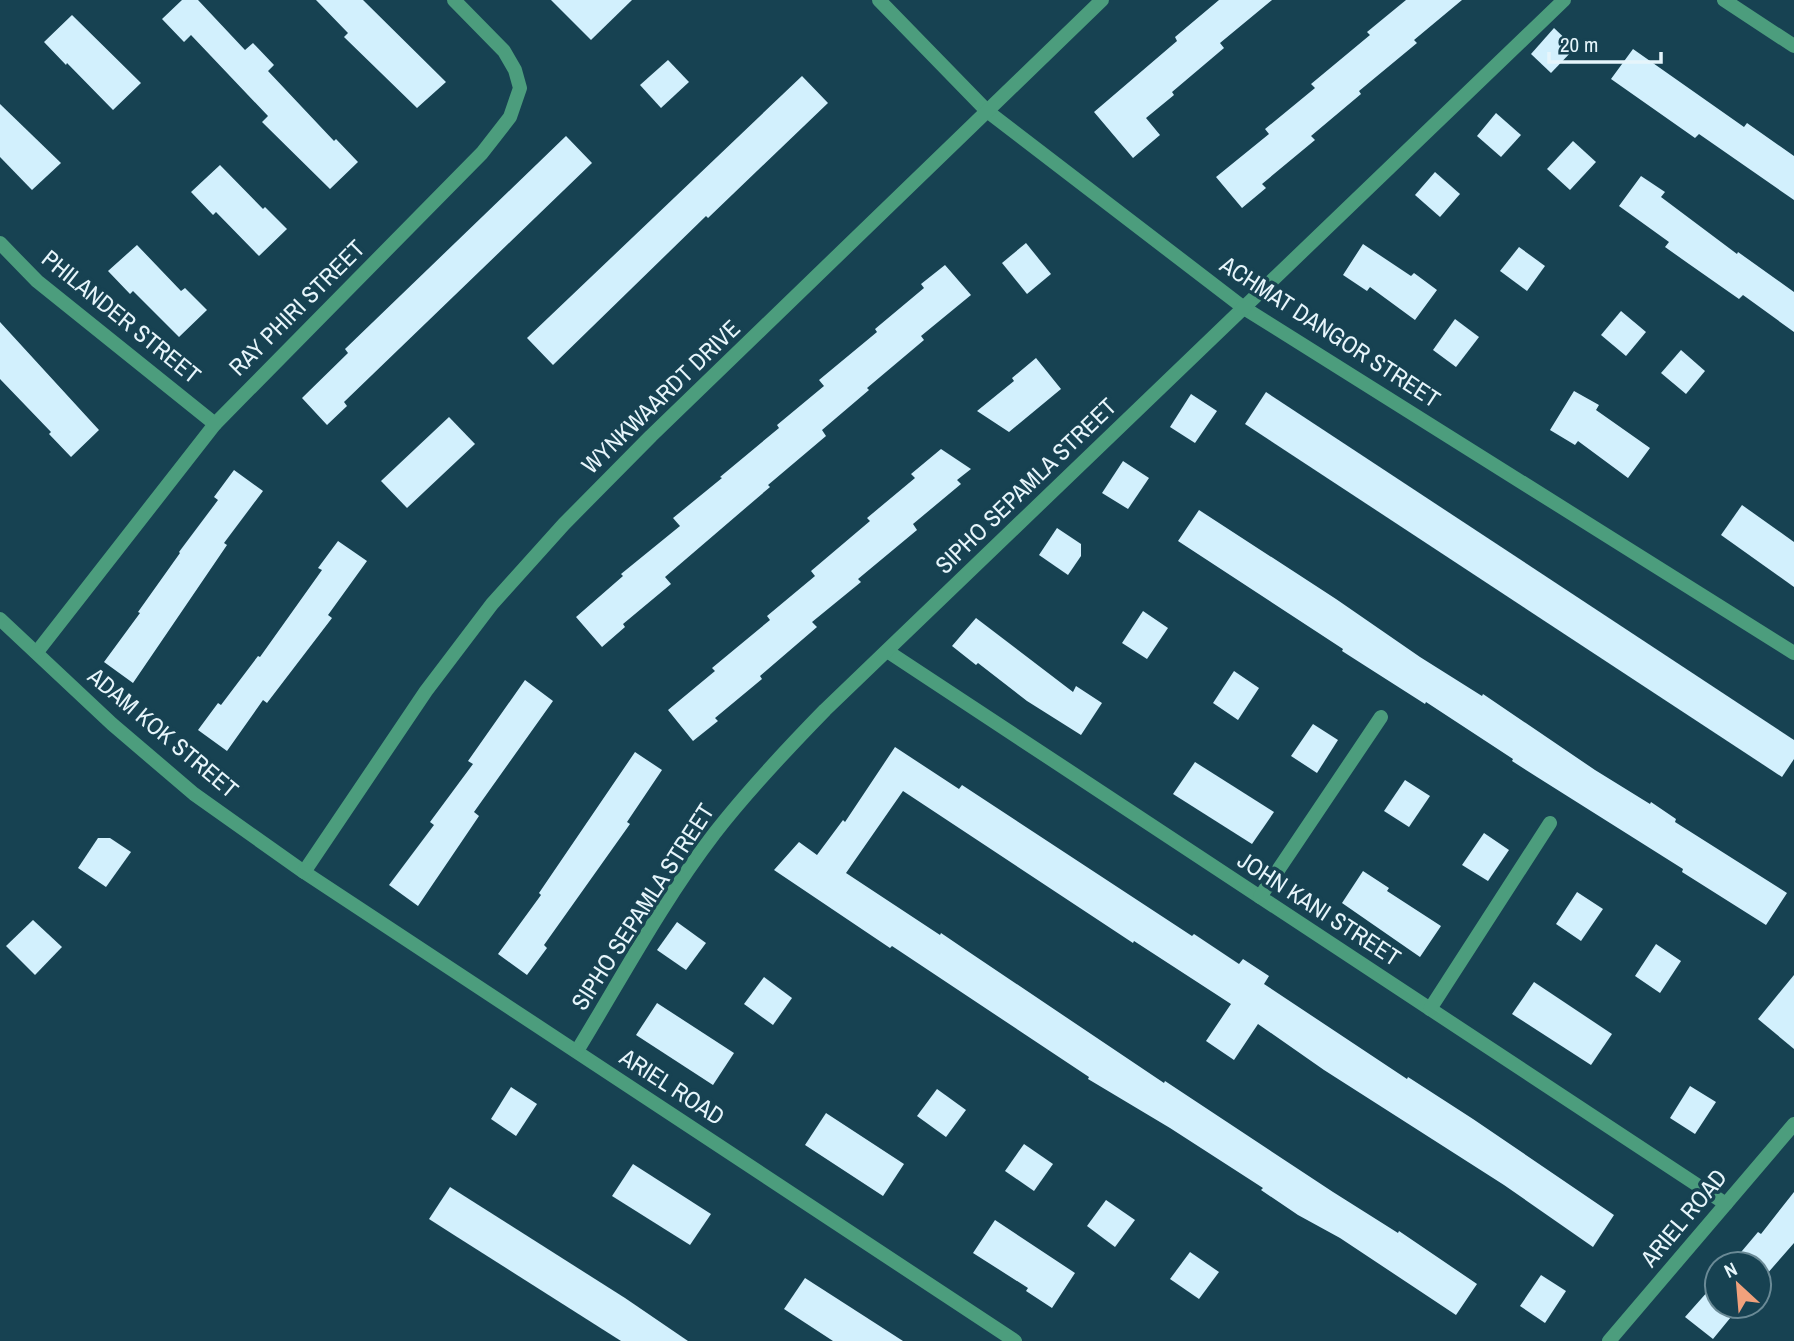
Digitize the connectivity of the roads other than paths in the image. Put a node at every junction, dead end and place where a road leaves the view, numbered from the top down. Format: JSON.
{"nodes":[{"id":1,"x":454,"y":0,"type":"edge"},
{"id":2,"x":879,"y":0,"type":"edge"},
{"id":3,"x":1102,"y":0,"type":"edge"},
{"id":4,"x":1564,"y":0,"type":"edge"},
{"id":5,"x":1724,"y":0,"type":"edge"},
{"id":6,"x":1794,"y":46,"type":"edge"},
{"id":7,"x":987,"y":111,"type":"junction"},
{"id":8,"x":0,"y":243,"type":"edge"},
{"id":9,"x":1244,"y":308,"type":"junction"},
{"id":10,"x":215,"y":424,"type":"junction"},
{"id":11,"x":0,"y":619,"type":"edge"},
{"id":12,"x":887,"y":651,"type":"junction"},
{"id":13,"x":37,"y":652,"type":"junction"},
{"id":14,"x":1794,"y":653,"type":"edge"},
{"id":15,"x":1381,"y":717,"type":"dead end"},
{"id":16,"x":1550,"y":823,"type":"dead end"},
{"id":17,"x":304,"y":872,"type":"junction"},
{"id":18,"x":1260,"y":897,"type":"junction"},
{"id":19,"x":1430,"y":1009,"type":"junction"},
{"id":20,"x":576,"y":1051,"type":"junction"},
{"id":21,"x":1794,"y":1124,"type":"edge"},
{"id":22,"x":1726,"y":1204,"type":"junction"},
{"id":23,"x":1015,"y":1341,"type":"edge"},
{"id":24,"x":1609,"y":1341,"type":"edge"}],
"edges":[{"from":1,"to":10,"type":"street","name":"RAY PHIRI STREET"},
{"from":2,"to":7,"type":"street","name":"ACHMAT DANGOR STREET"},
{"from":3,"to":7,"type":"street","name":"WYNKWAARDT DRIVE"},
{"from":4,"to":9,"type":"street","name":"SIPHO SEPAMLA STREET"},
{"from":5,"to":6,"type":"street"},
{"from":7,"to":9,"type":"street","name":"ACHMAT DANGOR STREET"},
{"from":7,"to":17,"type":"street","name":"WYNKWAARDT DRIVE"},
{"from":8,"to":10,"type":"street","name":"PHILANDER STREET"},
{"from":9,"to":12,"type":"street","name":"SIPHO SEPAMLA STREET"},
{"from":9,"to":14,"type":"street","name":"ACHMAT DANGOR STREET"},
{"from":10,"to":13,"type":"street","name":"RAY PHIRI STREET"},
{"from":11,"to":13,"type":"street","name":"ADAM KOK STREET"},
{"from":12,"to":18,"type":"street","name":"JOHN KANI STREET"},
{"from":12,"to":20,"type":"street","name":"SIPHO SEPAMLA STREET"},
{"from":13,"to":17,"type":"street","name":"ADAM KOK STREET"},
{"from":15,"to":18,"type":"street"},
{"from":16,"to":19,"type":"street"},
{"from":17,"to":20,"type":"street","name":"ARIEL ROAD"},
{"from":18,"to":19,"type":"street","name":"JOHN KANI STREET"},
{"from":19,"to":22,"type":"street","name":"JOHN KANI STREET"},
{"from":20,"to":23,"type":"street","name":"ARIEL ROAD"},
{"from":21,"to":22,"type":"street","name":"ARIEL ROAD"},
{"from":22,"to":24,"type":"street","name":"ARIEL ROAD"}]}
